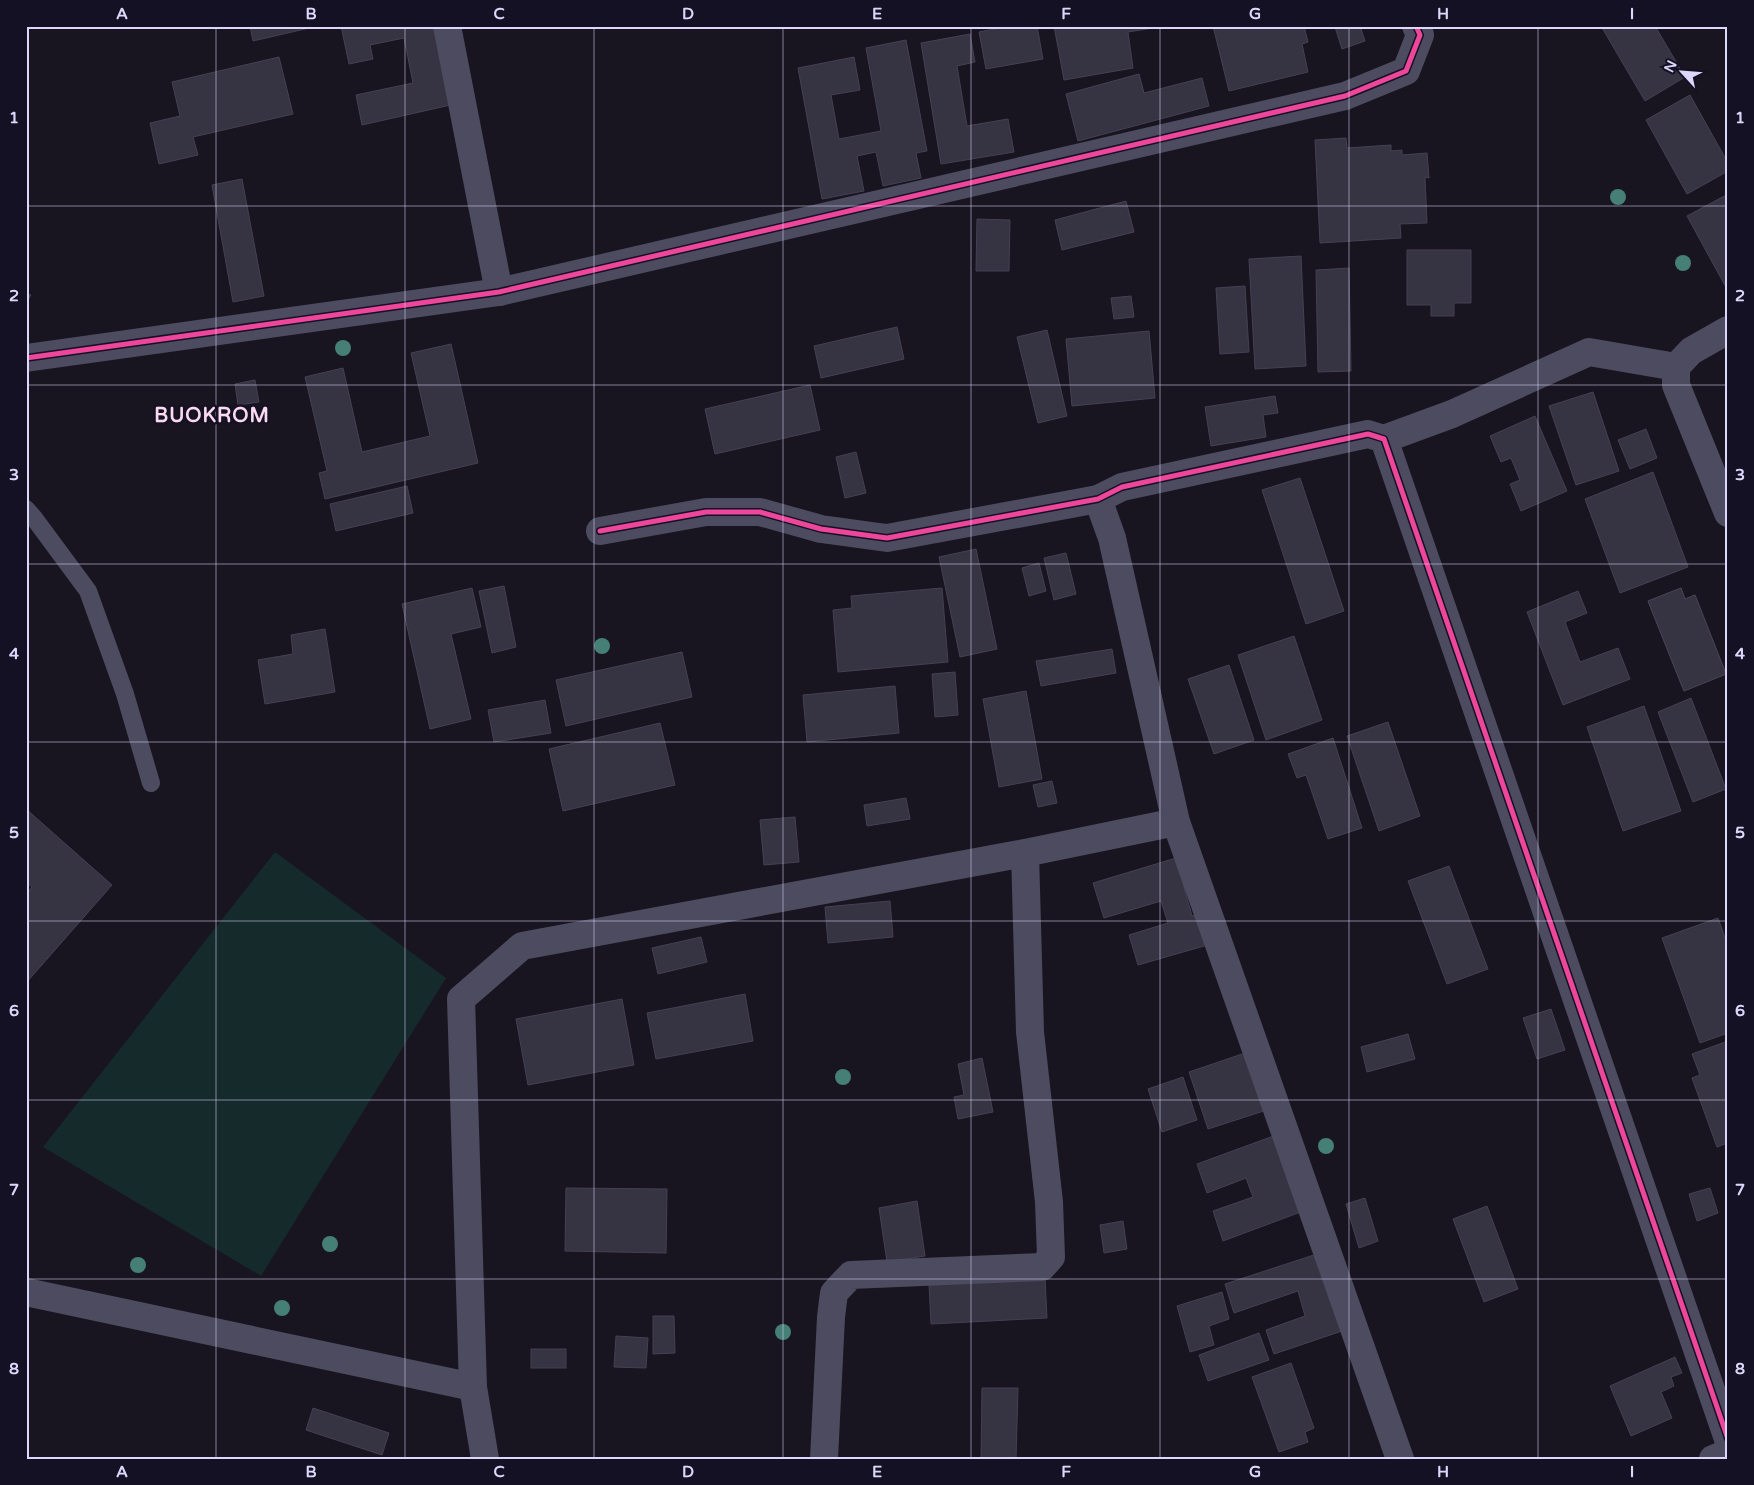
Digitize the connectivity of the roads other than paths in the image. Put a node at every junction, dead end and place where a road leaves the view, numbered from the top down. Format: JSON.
{"nodes":[{"id":1,"x":447,"y":26,"type":"edge"},
{"id":2,"x":1416,"y":26,"type":"edge"},
{"id":3,"x":500,"y":292,"type":"junction"},
{"id":4,"x":1728,"y":330,"type":"edge"},
{"id":5,"x":26,"y":358,"type":"edge"},
{"id":6,"x":1676,"y":367,"type":"junction"},
{"id":7,"x":1384,"y":439,"type":"junction"},
{"id":8,"x":1098,"y":499,"type":"junction"},
{"id":9,"x":26,"y":510,"type":"edge"},
{"id":10,"x":1728,"y":513,"type":"edge"},
{"id":11,"x":600,"y":531,"type":"dead end"},
{"id":12,"x":151,"y":783,"type":"dead end"},
{"id":13,"x":1176,"y":822,"type":"junction"},
{"id":14,"x":1025,"y":853,"type":"junction"},
{"id":15,"x":26,"y":1292,"type":"edge"},
{"id":16,"x":473,"y":1387,"type":"junction"},
{"id":17,"x":1728,"y":1439,"type":"edge"},
{"id":18,"x":1728,"y":1453,"type":"edge"},
{"id":19,"x":485,"y":1459,"type":"edge"},
{"id":20,"x":824,"y":1459,"type":"edge"},
{"id":21,"x":1400,"y":1459,"type":"edge"},
{"id":22,"x":1713,"y":1459,"type":"edge"}],
"edges":[{"from":1,"to":3,"type":"street"},
{"from":2,"to":3,"type":"street"},
{"from":3,"to":5,"type":"street"},
{"from":4,"to":6,"type":"street"},
{"from":6,"to":7,"type":"street"},
{"from":6,"to":10,"type":"street"},
{"from":7,"to":8,"type":"street"},
{"from":7,"to":17,"type":"street"},
{"from":8,"to":11,"type":"street"},
{"from":8,"to":13,"type":"street"},
{"from":9,"to":12,"type":"lane"},
{"from":13,"to":14,"type":"street"},
{"from":13,"to":21,"type":"street"},
{"from":14,"to":16,"type":"street"},
{"from":14,"to":20,"type":"street"},
{"from":15,"to":16,"type":"street"},
{"from":16,"to":19,"type":"street"},
{"from":18,"to":22,"type":"street"}]}
